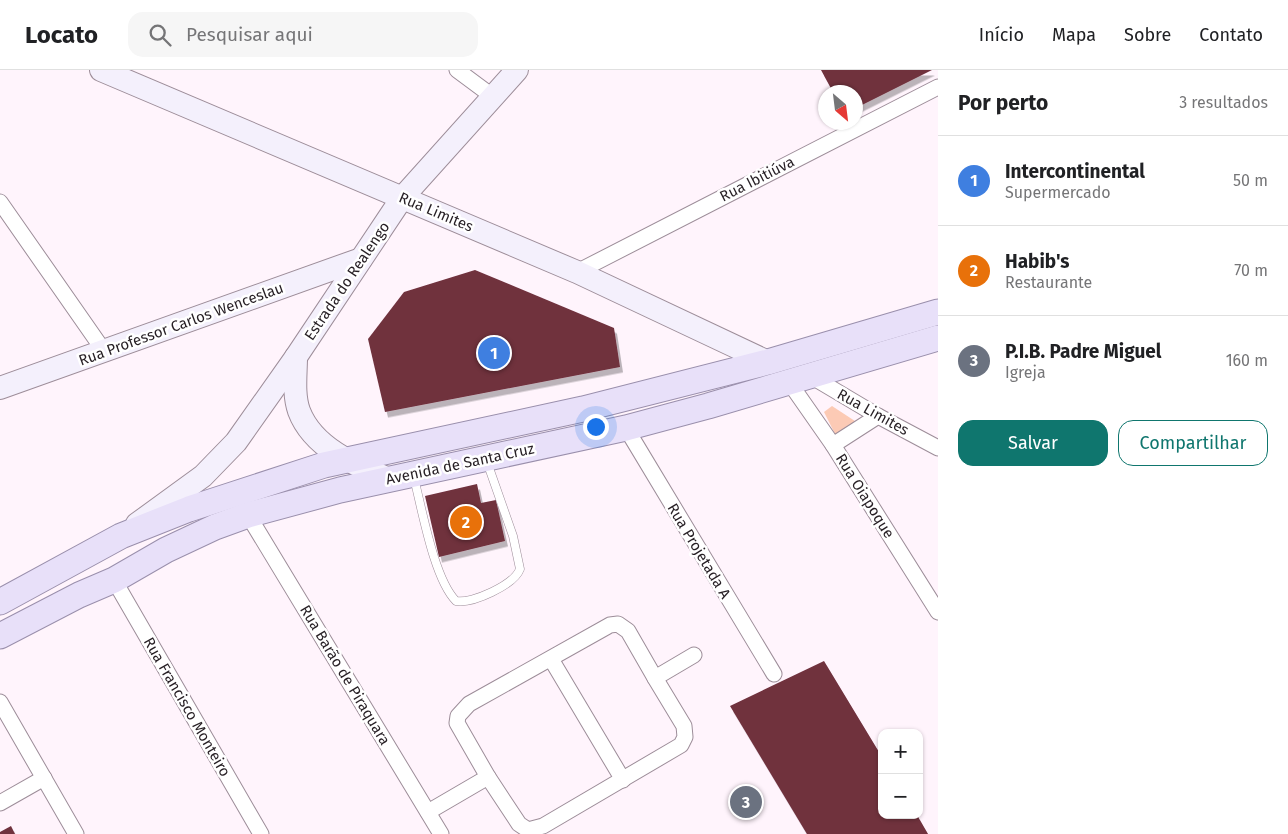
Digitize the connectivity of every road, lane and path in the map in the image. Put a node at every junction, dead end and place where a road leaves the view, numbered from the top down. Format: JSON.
{"nodes":[{"id":1,"x":101,"y":70,"type":"edge"},
{"id":2,"x":457,"y":70,"type":"edge"},
{"id":3,"x":516,"y":70,"type":"edge"},
{"id":4,"x":938,"y":87,"type":"edge"},
{"id":5,"x":492,"y":96,"type":"junction"},
{"id":6,"x":402,"y":198,"type":"junction"},
{"id":7,"x":0,"y":202,"type":"edge"},
{"id":8,"x":361,"y":259,"type":"junction"},
{"id":9,"x":577,"y":272,"type":"junction"},
{"id":10,"x":290,"y":285,"type":"junction"},
{"id":11,"x":938,"y":312,"type":"edge"},
{"id":12,"x":322,"y":317,"type":"junction"},
{"id":13,"x":938,"y":338,"type":"edge"},
{"id":14,"x":104,"y":351,"type":"junction"},
{"id":15,"x":296,"y":357,"type":"junction"},
{"id":16,"x":768,"y":362,"type":"junction"},
{"id":17,"x":799,"y":378,"type":"junction"},
{"id":18,"x":0,"y":388,"type":"edge"},
{"id":19,"x":878,"y":416,"type":"junction"},
{"id":20,"x":626,"y":428,"type":"junction"},
{"id":21,"x":833,"y":445,"type":"junction"},
{"id":22,"x":938,"y":448,"type":"edge"},
{"id":23,"x":486,"y":458,"type":"junction"},
{"id":24,"x":348,"y":459,"type":"junction"},
{"id":25,"x":413,"y":474,"type":"junction"},
{"id":26,"x":389,"y":479,"type":"junction"},
{"id":27,"x":248,"y":515,"type":"junction"},
{"id":28,"x":121,"y":536,"type":"junction"},
{"id":29,"x":114,"y":580,"type":"junction"},
{"id":30,"x":0,"y":602,"type":"edge"},
{"id":31,"x":938,"y":612,"type":"edge"},
{"id":32,"x":0,"y":636,"type":"edge"},
{"id":33,"x":694,"y":655,"type":"dead end"},
{"id":34,"x":551,"y":659,"type":"junction"},
{"id":35,"x":774,"y":674,"type":"dead end"},
{"id":36,"x":655,"y":678,"type":"junction"},
{"id":37,"x":0,"y":702,"type":"edge"},
{"id":38,"x":488,"y":777,"type":"junction"},
{"id":39,"x":44,"y":778,"type":"junction"},
{"id":40,"x":622,"y":780,"type":"junction"},
{"id":41,"x":0,"y":803,"type":"edge"},
{"id":42,"x":428,"y":812,"type":"junction"},
{"id":43,"x":76,"y":834,"type":"edge"},
{"id":44,"x":261,"y":834,"type":"edge"},
{"id":45,"x":441,"y":834,"type":"edge"}],
"edges":[{"from":1,"to":6,"type":"street","name":"Rua Limites"},
{"from":2,"to":5,"type":"street"},
{"from":3,"to":5,"type":"street","name":"Estrada do Realengo"},
{"from":4,"to":9,"type":"street","name":"Rua Ibitiúva"},
{"from":5,"to":6,"type":"street","name":"Estrada do Realengo"},
{"from":6,"to":8,"type":"street","name":"Estrada do Realengo"},
{"from":6,"to":9,"type":"street","name":"Rua Limites"},
{"from":7,"to":14,"type":"street"},
{"from":8,"to":10,"type":"street","name":"Rua Professor Carlos Wenceslau"},
{"from":8,"to":12,"type":"street","name":"Estrada do Realengo"},
{"from":9,"to":16,"type":"street","name":"Rua Limites"},
{"from":10,"to":12,"type":"street"},
{"from":10,"to":14,"type":"street","name":"Rua Professor Carlos Wenceslau"},
{"from":11,"to":16,"type":"main road","name":"Avenida de Santa Cruz"},
{"from":12,"to":15,"type":"street","name":"Estrada do Realengo"},
{"from":13,"to":17,"type":"main road","name":"Avenida de Santa Cruz"},
{"from":14,"to":18,"type":"street","name":"Rua Professor Carlos Wenceslau"},
{"from":15,"to":24,"type":"street","name":"Estrada do Realengo"},
{"from":15,"to":28,"type":"street","name":"Estrada do Realengo"},
{"from":16,"to":24,"type":"main road","name":"Avenida de Santa Cruz"},
{"from":17,"to":19,"type":"street","name":"Rua Limites"},
{"from":17,"to":20,"type":"main road","name":"Avenida de Santa Cruz"},
{"from":17,"to":21,"type":"street","name":"Rua Oiapoque"},
{"from":19,"to":21,"type":"street"},
{"from":19,"to":22,"type":"street","name":"Rua Limites"},
{"from":20,"to":23,"type":"main road","name":"Avenida de Santa Cruz"},
{"from":20,"to":35,"type":"street","name":"Rua Projetada A"},
{"from":21,"to":31,"type":"street","name":"Rua Oiapoque"},
{"from":23,"to":25,"type":"main road","name":"Avenida de Santa Cruz"},
{"from":23,"to":25,"type":"lane"},
{"from":24,"to":26,"type":"street","name":"Estrada do Realengo"},
{"from":24,"to":28,"type":"main road","name":"Avenida de Santa Cruz"},
{"from":25,"to":26,"type":"main road","name":"Avenida de Santa Cruz"},
{"from":26,"to":27,"type":"main road","name":"Avenida de Santa Cruz"},
{"from":27,"to":29,"type":"main road","name":"Avenida de Santa Cruz"},
{"from":27,"to":42,"type":"street","name":"Rua Barão de Piraquara"},
{"from":28,"to":30,"type":"main road","name":"Avenida de Santa Cruz"},
{"from":29,"to":32,"type":"main road","name":"Avenida de Santa Cruz"},
{"from":29,"to":44,"type":"street","name":"Rua Francisco Monteiro"},
{"from":33,"to":36,"type":"street"},
{"from":34,"to":36,"type":"street"},
{"from":34,"to":38,"type":"street"},
{"from":34,"to":40,"type":"street"},
{"from":36,"to":40,"type":"street"},
{"from":37,"to":39,"type":"street"},
{"from":38,"to":40,"type":"street"},
{"from":38,"to":42,"type":"street"},
{"from":39,"to":41,"type":"street"},
{"from":39,"to":43,"type":"street"},
{"from":42,"to":45,"type":"street","name":"Rua Barão de Piraquara"}]}
